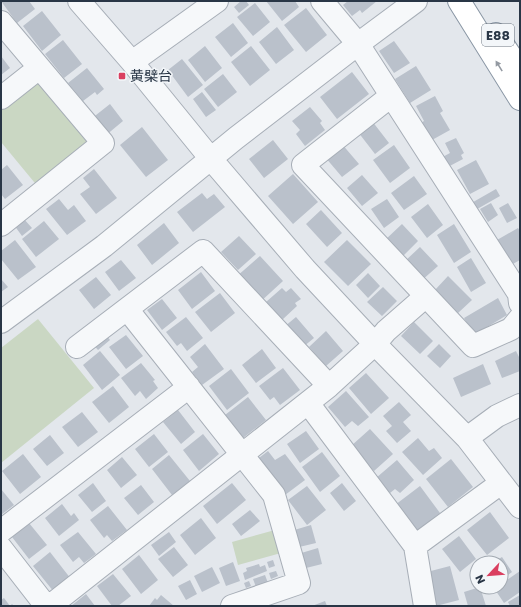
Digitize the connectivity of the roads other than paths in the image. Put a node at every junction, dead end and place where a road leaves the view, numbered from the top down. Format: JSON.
{"nodes":[{"id":1,"x":80,"y":1,"type":"edge"},
{"id":2,"x":217,"y":1,"type":"edge"},
{"id":3,"x":322,"y":1,"type":"edge"},
{"id":4,"x":459,"y":1,"type":"edge"},
{"id":5,"x":476,"y":1,"type":"edge"},
{"id":6,"x":413,"y":3,"type":"edge"},
{"id":7,"x":1,"y":22,"type":"edge"},
{"id":8,"x":358,"y":44,"type":"junction"},
{"id":9,"x":132,"y":62,"type":"junction"},
{"id":10,"x":39,"y":68,"type":"junction"},
{"id":11,"x":520,"y":70,"type":"edge"},
{"id":12,"x":391,"y":96,"type":"junction"},
{"id":13,"x":1,"y":98,"type":"edge"},
{"id":14,"x":520,"y":99,"type":"edge"},
{"id":15,"x":211,"y":159,"type":"junction"},
{"id":16,"x":1,"y":225,"type":"edge"},
{"id":17,"x":426,"y":296,"type":"junction"},
{"id":18,"x":520,"y":303,"type":"edge"},
{"id":19,"x":126,"y":309,"type":"junction"},
{"id":20,"x":520,"y":318,"type":"edge"},
{"id":21,"x":1,"y":322,"type":"edge"},
{"id":22,"x":375,"y":344,"type":"junction"},
{"id":23,"x":77,"y":346,"type":"dead end"},
{"id":24,"x":329,"y":386,"type":"junction"},
{"id":25,"x":189,"y":387,"type":"junction"},
{"id":26,"x":308,"y":403,"type":"junction"},
{"id":27,"x":520,"y":405,"type":"edge"},
{"id":28,"x":467,"y":438,"type":"junction"},
{"id":29,"x":243,"y":454,"type":"junction"},
{"id":30,"x":512,"y":491,"type":"edge"},
{"id":31,"x":1,"y":531,"type":"edge"},
{"id":32,"x":415,"y":546,"type":"junction"},
{"id":33,"x":1,"y":548,"type":"edge"},
{"id":34,"x":46,"y":606,"type":"edge"},
{"id":35,"x":50,"y":606,"type":"edge"},
{"id":36,"x":232,"y":606,"type":"edge"},
{"id":37,"x":425,"y":606,"type":"edge"}],
"edges":[{"from":1,"to":9,"type":"street"},
{"from":2,"to":9,"type":"street"},
{"from":3,"to":8,"type":"street"},
{"from":14,"to":4,"type":"highway","one_way":true},
{"from":5,"to":11,"type":"highway","number":"E88"},
{"from":6,"to":8,"type":"street"},
{"from":7,"to":10,"type":"street"},
{"from":8,"to":12,"type":"street"},
{"from":8,"to":15,"type":"street"},
{"from":9,"to":15,"type":"street"},
{"from":10,"to":13,"type":"street"},
{"from":10,"to":16,"type":"street"},
{"from":12,"to":17,"type":"street"},
{"from":12,"to":18,"type":"street"},
{"from":15,"to":21,"type":"street"},
{"from":15,"to":22,"type":"street"},
{"from":17,"to":20,"type":"street"},
{"from":17,"to":22,"type":"street"},
{"from":19,"to":23,"type":"street"},
{"from":19,"to":24,"type":"street"},
{"from":19,"to":25,"type":"street"},
{"from":22,"to":24,"type":"street"},
{"from":22,"to":28,"type":"street"},
{"from":24,"to":26,"type":"street"},
{"from":25,"to":29,"type":"street"},
{"from":25,"to":31,"type":"street"},
{"from":26,"to":29,"type":"street"},
{"from":26,"to":32,"type":"street"},
{"from":27,"to":28,"type":"street"},
{"from":28,"to":30,"type":"street"},
{"from":29,"to":35,"type":"street"},
{"from":29,"to":36,"type":"street"},
{"from":30,"to":32,"type":"street"},
{"from":32,"to":37,"type":"street"},
{"from":33,"to":34,"type":"street"}]}
